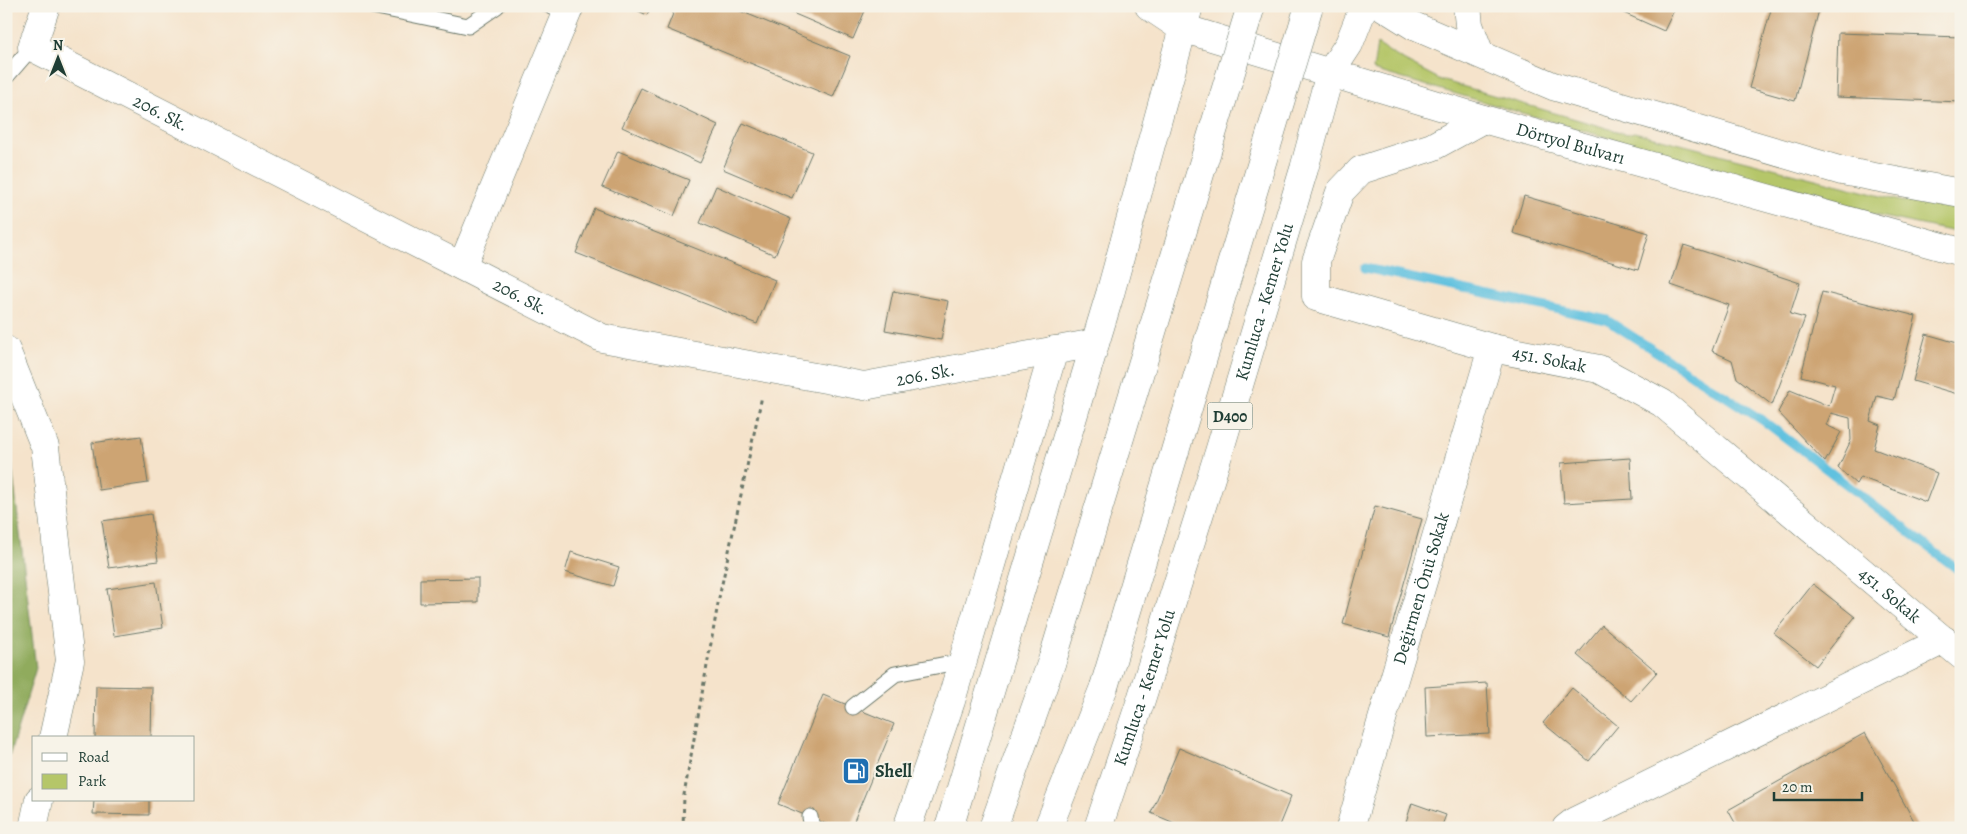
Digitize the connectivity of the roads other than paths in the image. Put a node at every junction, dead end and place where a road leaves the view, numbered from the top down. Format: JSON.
{"nodes":[{"id":1,"x":46,"y":6,"type":"edge"},
{"id":2,"x":372,"y":6,"type":"edge"},
{"id":3,"x":498,"y":6,"type":"edge"},
{"id":4,"x":1149,"y":6,"type":"edge"},
{"id":5,"x":1251,"y":6,"type":"edge"},
{"id":6,"x":1309,"y":6,"type":"edge"},
{"id":7,"x":1364,"y":6,"type":"edge"},
{"id":8,"x":1382,"y":6,"type":"edge"},
{"id":9,"x":1467,"y":6,"type":"edge"},
{"id":10,"x":563,"y":8,"type":"edge"},
{"id":11,"x":1186,"y":17,"type":"edge"},
{"id":12,"x":32,"y":47,"type":"junction"},
{"id":13,"x":1480,"y":54,"type":"junction"},
{"id":14,"x":1330,"y":72,"type":"junction"},
{"id":15,"x":6,"y":77,"type":"edge"},
{"id":16,"x":1483,"y":119,"type":"junction"},
{"id":17,"x":1961,"y":193,"type":"edge"},
{"id":18,"x":1961,"y":252,"type":"edge"},
{"id":19,"x":462,"y":266,"type":"junction"},
{"id":20,"x":1095,"y":342,"type":"junction"},
{"id":21,"x":1492,"y":348,"type":"junction"},
{"id":22,"x":6,"y":350,"type":"edge"},
{"id":23,"x":1054,"y":350,"type":"junction"},
{"id":24,"x":1952,"y":647,"type":"edge"},
{"id":25,"x":962,"y":661,"type":"junction"},
{"id":26,"x":853,"y":707,"type":"dead end"},
{"id":27,"x":53,"y":736,"type":"edge"},
{"id":28,"x":39,"y":802,"type":"edge"},
{"id":29,"x":33,"y":828,"type":"edge"},
{"id":30,"x":907,"y":828,"type":"edge"},
{"id":31,"x":949,"y":828,"type":"edge"},
{"id":32,"x":993,"y":828,"type":"edge"},
{"id":33,"x":1048,"y":828,"type":"edge"},
{"id":34,"x":1098,"y":828,"type":"edge"},
{"id":35,"x":1350,"y":828,"type":"edge"},
{"id":36,"x":1566,"y":828,"type":"edge"}],
"edges":[{"from":1,"to":12,"type":"main road"},
{"from":2,"to":3,"type":"lane"},
{"from":4,"to":11,"type":"main road","name":"Dörtyol Bulvarı"},
{"from":5,"to":32,"type":"main road","bridge":true},
{"from":6,"to":33,"type":"main road","number":"D400","bridge":true},
{"from":7,"to":14,"type":"main road","name":"Kumluca - Kemer Yolu","number":"D400"},
{"from":8,"to":13,"type":"main road"},
{"from":9,"to":13,"type":"main road"},
{"from":10,"to":19,"type":"main road"},
{"from":11,"to":14,"type":"main road","name":"Dörtyol Bulvarı"},
{"from":11,"to":20,"type":"main road"},
{"from":12,"to":15,"type":"lane"},
{"from":12,"to":19,"type":"main road","name":"206. Sk."},
{"from":13,"to":17,"type":"main road"},
{"from":14,"to":16,"type":"main road","name":"Dörtyol Bulvarı"},
{"from":14,"to":34,"type":"main road","name":"Kumluca - Kemer Yolu","number":"D400"},
{"from":16,"to":18,"type":"main road","name":"Dörtyol Bulvarı"},
{"from":16,"to":21,"type":"main road","name":"451. Sokak"},
{"from":19,"to":23,"type":"main road","name":"206. Sk."},
{"from":20,"to":23,"type":"main road","name":"206. Sk."},
{"from":20,"to":31,"type":"main road"},
{"from":21,"to":24,"type":"main road","name":"451. Sokak"},
{"from":21,"to":35,"type":"main road","name":"Değirmen Önü Sokak"},
{"from":22,"to":27,"type":"main road"},
{"from":23,"to":25,"type":"main road"},
{"from":24,"to":36,"type":"main road"},
{"from":25,"to":26,"type":"lane"},
{"from":25,"to":30,"type":"main road"},
{"from":28,"to":29,"type":"main road"}]}
